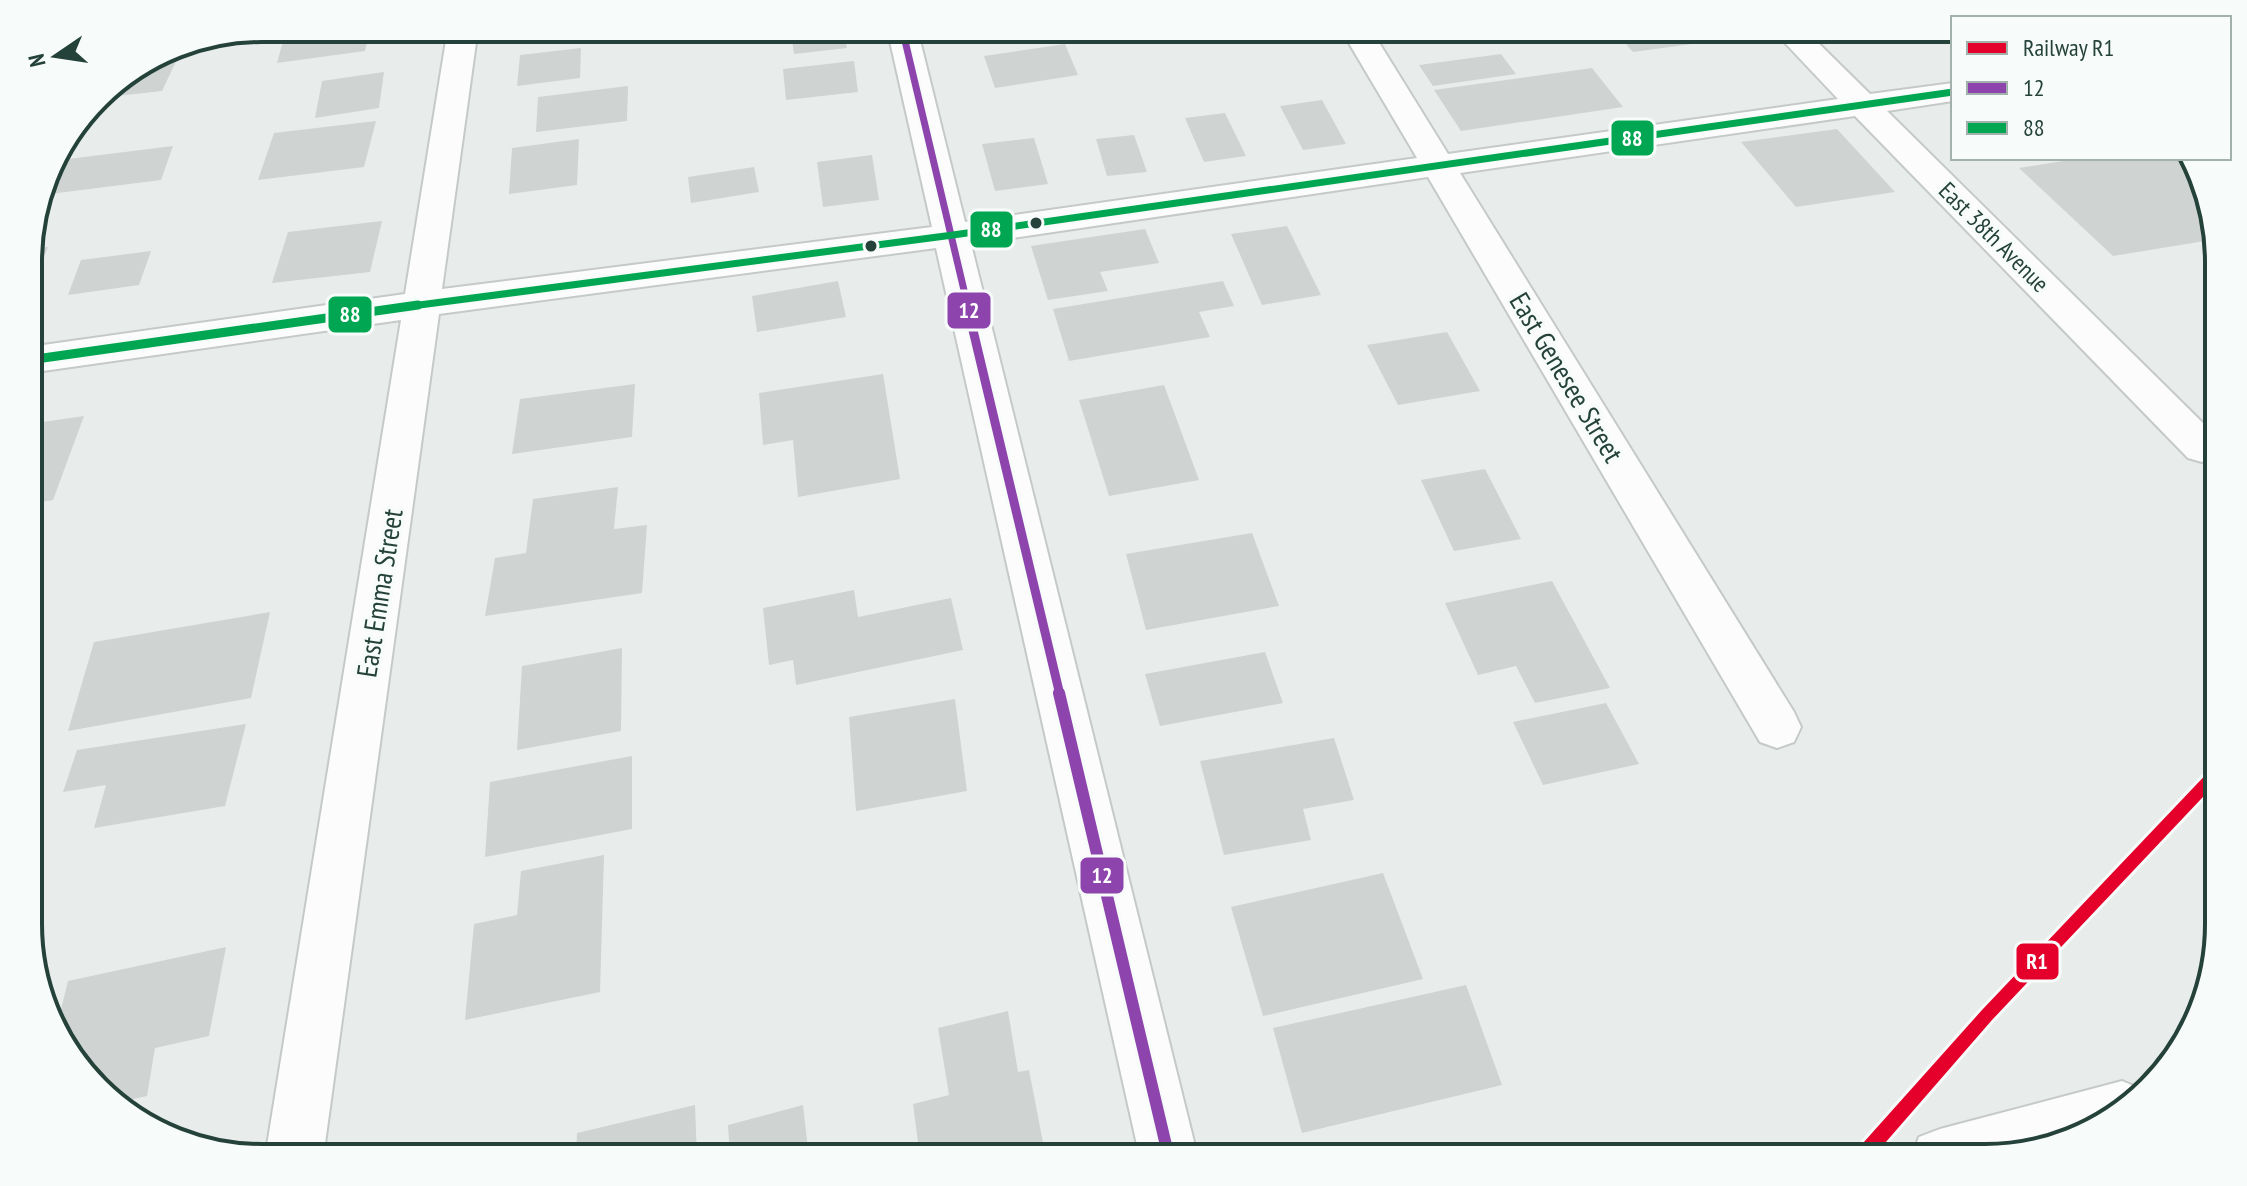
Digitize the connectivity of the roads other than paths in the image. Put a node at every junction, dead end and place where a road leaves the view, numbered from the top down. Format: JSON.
{"nodes":[{"id":1,"x":461,"y":42,"type":"edge"},
{"id":2,"x":905,"y":42,"type":"edge"},
{"id":3,"x":1364,"y":42,"type":"edge"},
{"id":4,"x":1800,"y":42,"type":"edge"},
{"id":5,"x":1951,"y":92,"type":"edge"},
{"id":6,"x":1862,"y":105,"type":"junction"},
{"id":7,"x":1441,"y":165,"type":"junction"},
{"id":8,"x":953,"y":235,"type":"junction"},
{"id":9,"x":423,"y":304,"type":"junction"},
{"id":10,"x":42,"y":358,"type":"edge"},
{"id":11,"x":2202,"y":447,"type":"dead end"},
{"id":12,"x":1777,"y":727,"type":"dead end"},
{"id":13,"x":296,"y":1144,"type":"edge"},
{"id":14,"x":1166,"y":1144,"type":"edge"}],
"edges":[{"from":1,"to":9,"type":"street","name":"East Emma Street"},
{"from":2,"to":8,"type":"street"},
{"from":3,"to":7,"type":"street","name":"East Genesee Street"},
{"from":4,"to":6,"type":"street","name":"East 38th Avenue"},
{"from":5,"to":6,"type":"street"},
{"from":6,"to":7,"type":"street"},
{"from":6,"to":11,"type":"street","name":"East 38th Avenue"},
{"from":7,"to":8,"type":"street"},
{"from":7,"to":12,"type":"street","name":"East Genesee Street"},
{"from":8,"to":9,"type":"street"},
{"from":8,"to":14,"type":"street"},
{"from":9,"to":10,"type":"street"},
{"from":9,"to":13,"type":"street","name":"East Emma Street"}]}
